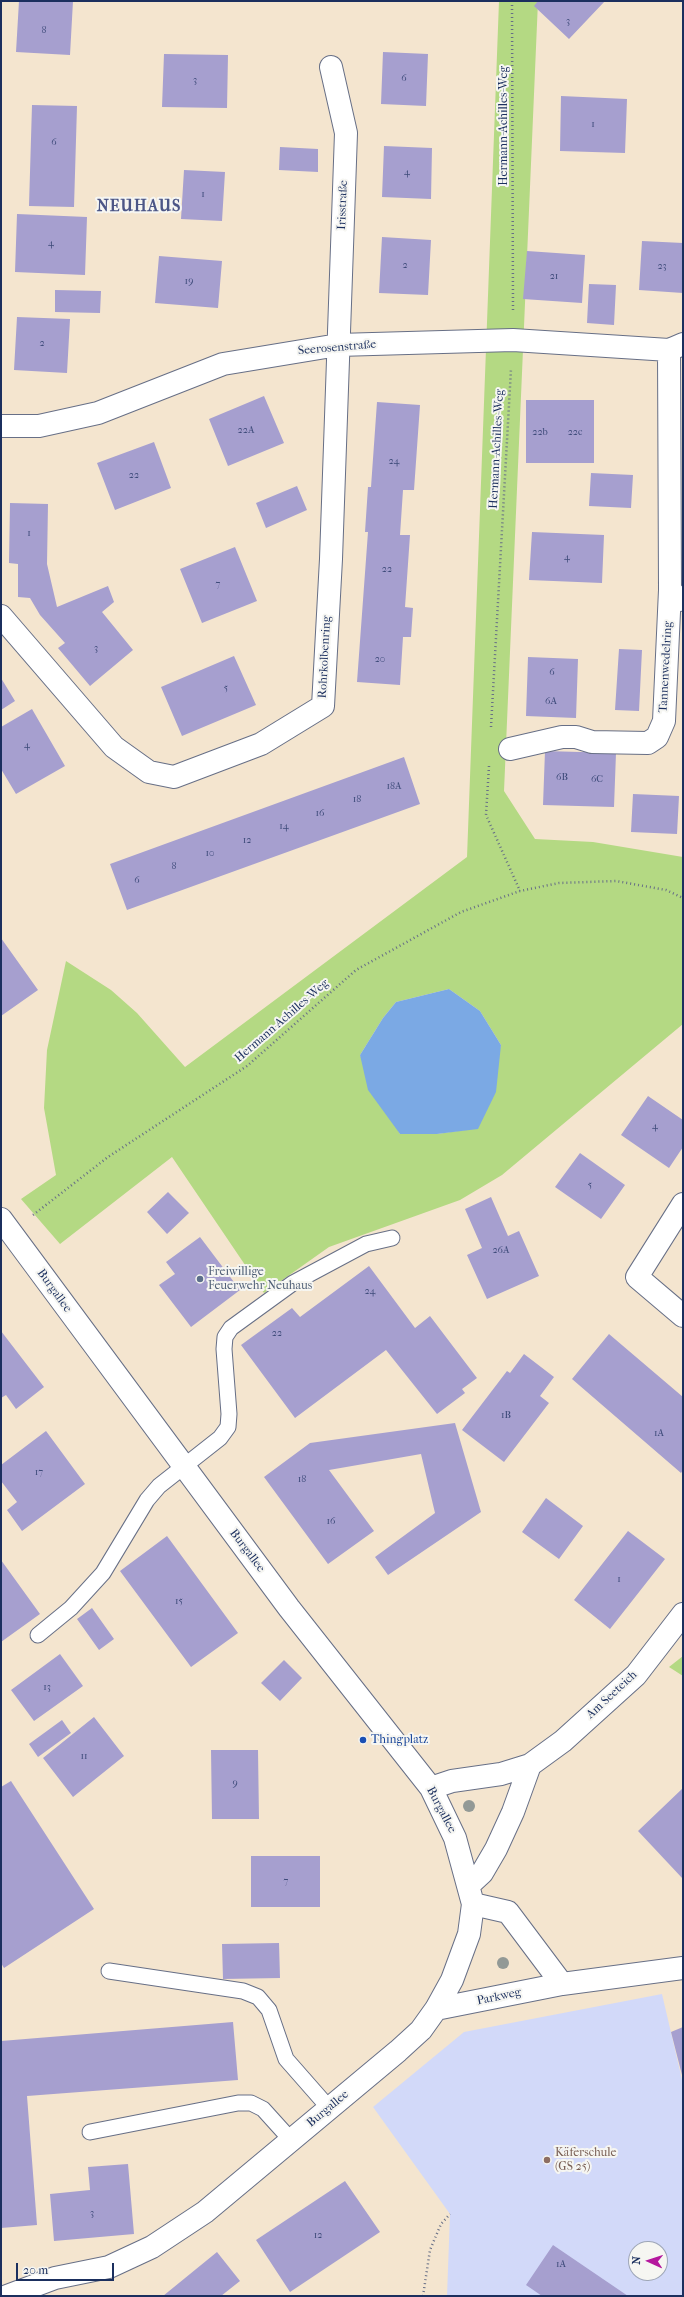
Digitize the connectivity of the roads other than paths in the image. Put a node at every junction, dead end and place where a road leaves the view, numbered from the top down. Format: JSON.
{"nodes":[{"id":1,"x":331,"y":67,"type":"dead end"},
{"id":2,"x":338,"y":345,"type":"junction"},
{"id":3,"x":676,"y":347,"type":"edge"},
{"id":4,"x":1,"y":426,"type":"edge"},
{"id":5,"x":676,"y":596,"type":"edge"},
{"id":6,"x":1,"y":616,"type":"edge"},
{"id":7,"x":510,"y":749,"type":"dead end"},
{"id":8,"x":683,"y":1204,"type":"edge"},
{"id":9,"x":4,"y":1230,"type":"edge"},
{"id":10,"x":392,"y":1238,"type":"dead end"},
{"id":11,"x":683,"y":1316,"type":"edge"},
{"id":12,"x":183,"y":1467,"type":"junction"},
{"id":13,"x":683,"y":1614,"type":"edge"},
{"id":14,"x":38,"y":1635,"type":"dead end"},
{"id":15,"x":530,"y":1766,"type":"junction"},
{"id":16,"x":431,"y":1788,"type":"junction"},
{"id":17,"x":471,"y":1894,"type":"junction"},
{"id":18,"x":683,"y":1968,"type":"edge"},
{"id":19,"x":109,"y":1971,"type":"dead end"},
{"id":20,"x":562,"y":1984,"type":"junction"},
{"id":21,"x":436,"y":2010,"type":"junction"},
{"id":22,"x":330,"y":2108,"type":"junction"},
{"id":23,"x":90,"y":2132,"type":"dead end"},
{"id":24,"x":291,"y":2140,"type":"junction"},
{"id":25,"x":7,"y":2296,"type":"edge"}],
"edges":[{"from":1,"to":2,"type":"street","name":"Irisstraße"},
{"from":2,"to":3,"type":"street","name":"Seerosenstraße"},
{"from":2,"to":4,"type":"street","name":"Seerosenstraße"},
{"from":2,"to":6,"type":"street","name":"Rohrkolbenring"},
{"from":3,"to":5,"type":"street","name":"Tannenwedelring"},
{"from":5,"to":7,"type":"street","name":"Tannenwedelring"},
{"from":8,"to":11,"type":"street"},
{"from":9,"to":12,"type":"street","name":"Burgallee"},
{"from":10,"to":12,"type":"lane"},
{"from":12,"to":14,"type":"lane"},
{"from":12,"to":16,"type":"street","name":"Burgallee"},
{"from":13,"to":15,"type":"street","name":"Am Seeteich"},
{"from":15,"to":16,"type":"street","name":"Am Seeteich"},
{"from":15,"to":17,"type":"street"},
{"from":16,"to":17,"type":"street","name":"Burgallee"},
{"from":17,"to":20,"type":"street"},
{"from":17,"to":21,"type":"street","name":"Burgallee"},
{"from":18,"to":20,"type":"street","name":"Parkweg"},
{"from":19,"to":22,"type":"lane"},
{"from":20,"to":21,"type":"street","name":"Parkweg"},
{"from":21,"to":22,"type":"street","name":"Burgallee"},
{"from":22,"to":24,"type":"street","name":"Burgallee"},
{"from":23,"to":24,"type":"lane"},
{"from":24,"to":25,"type":"street","name":"Burgallee"}]}
